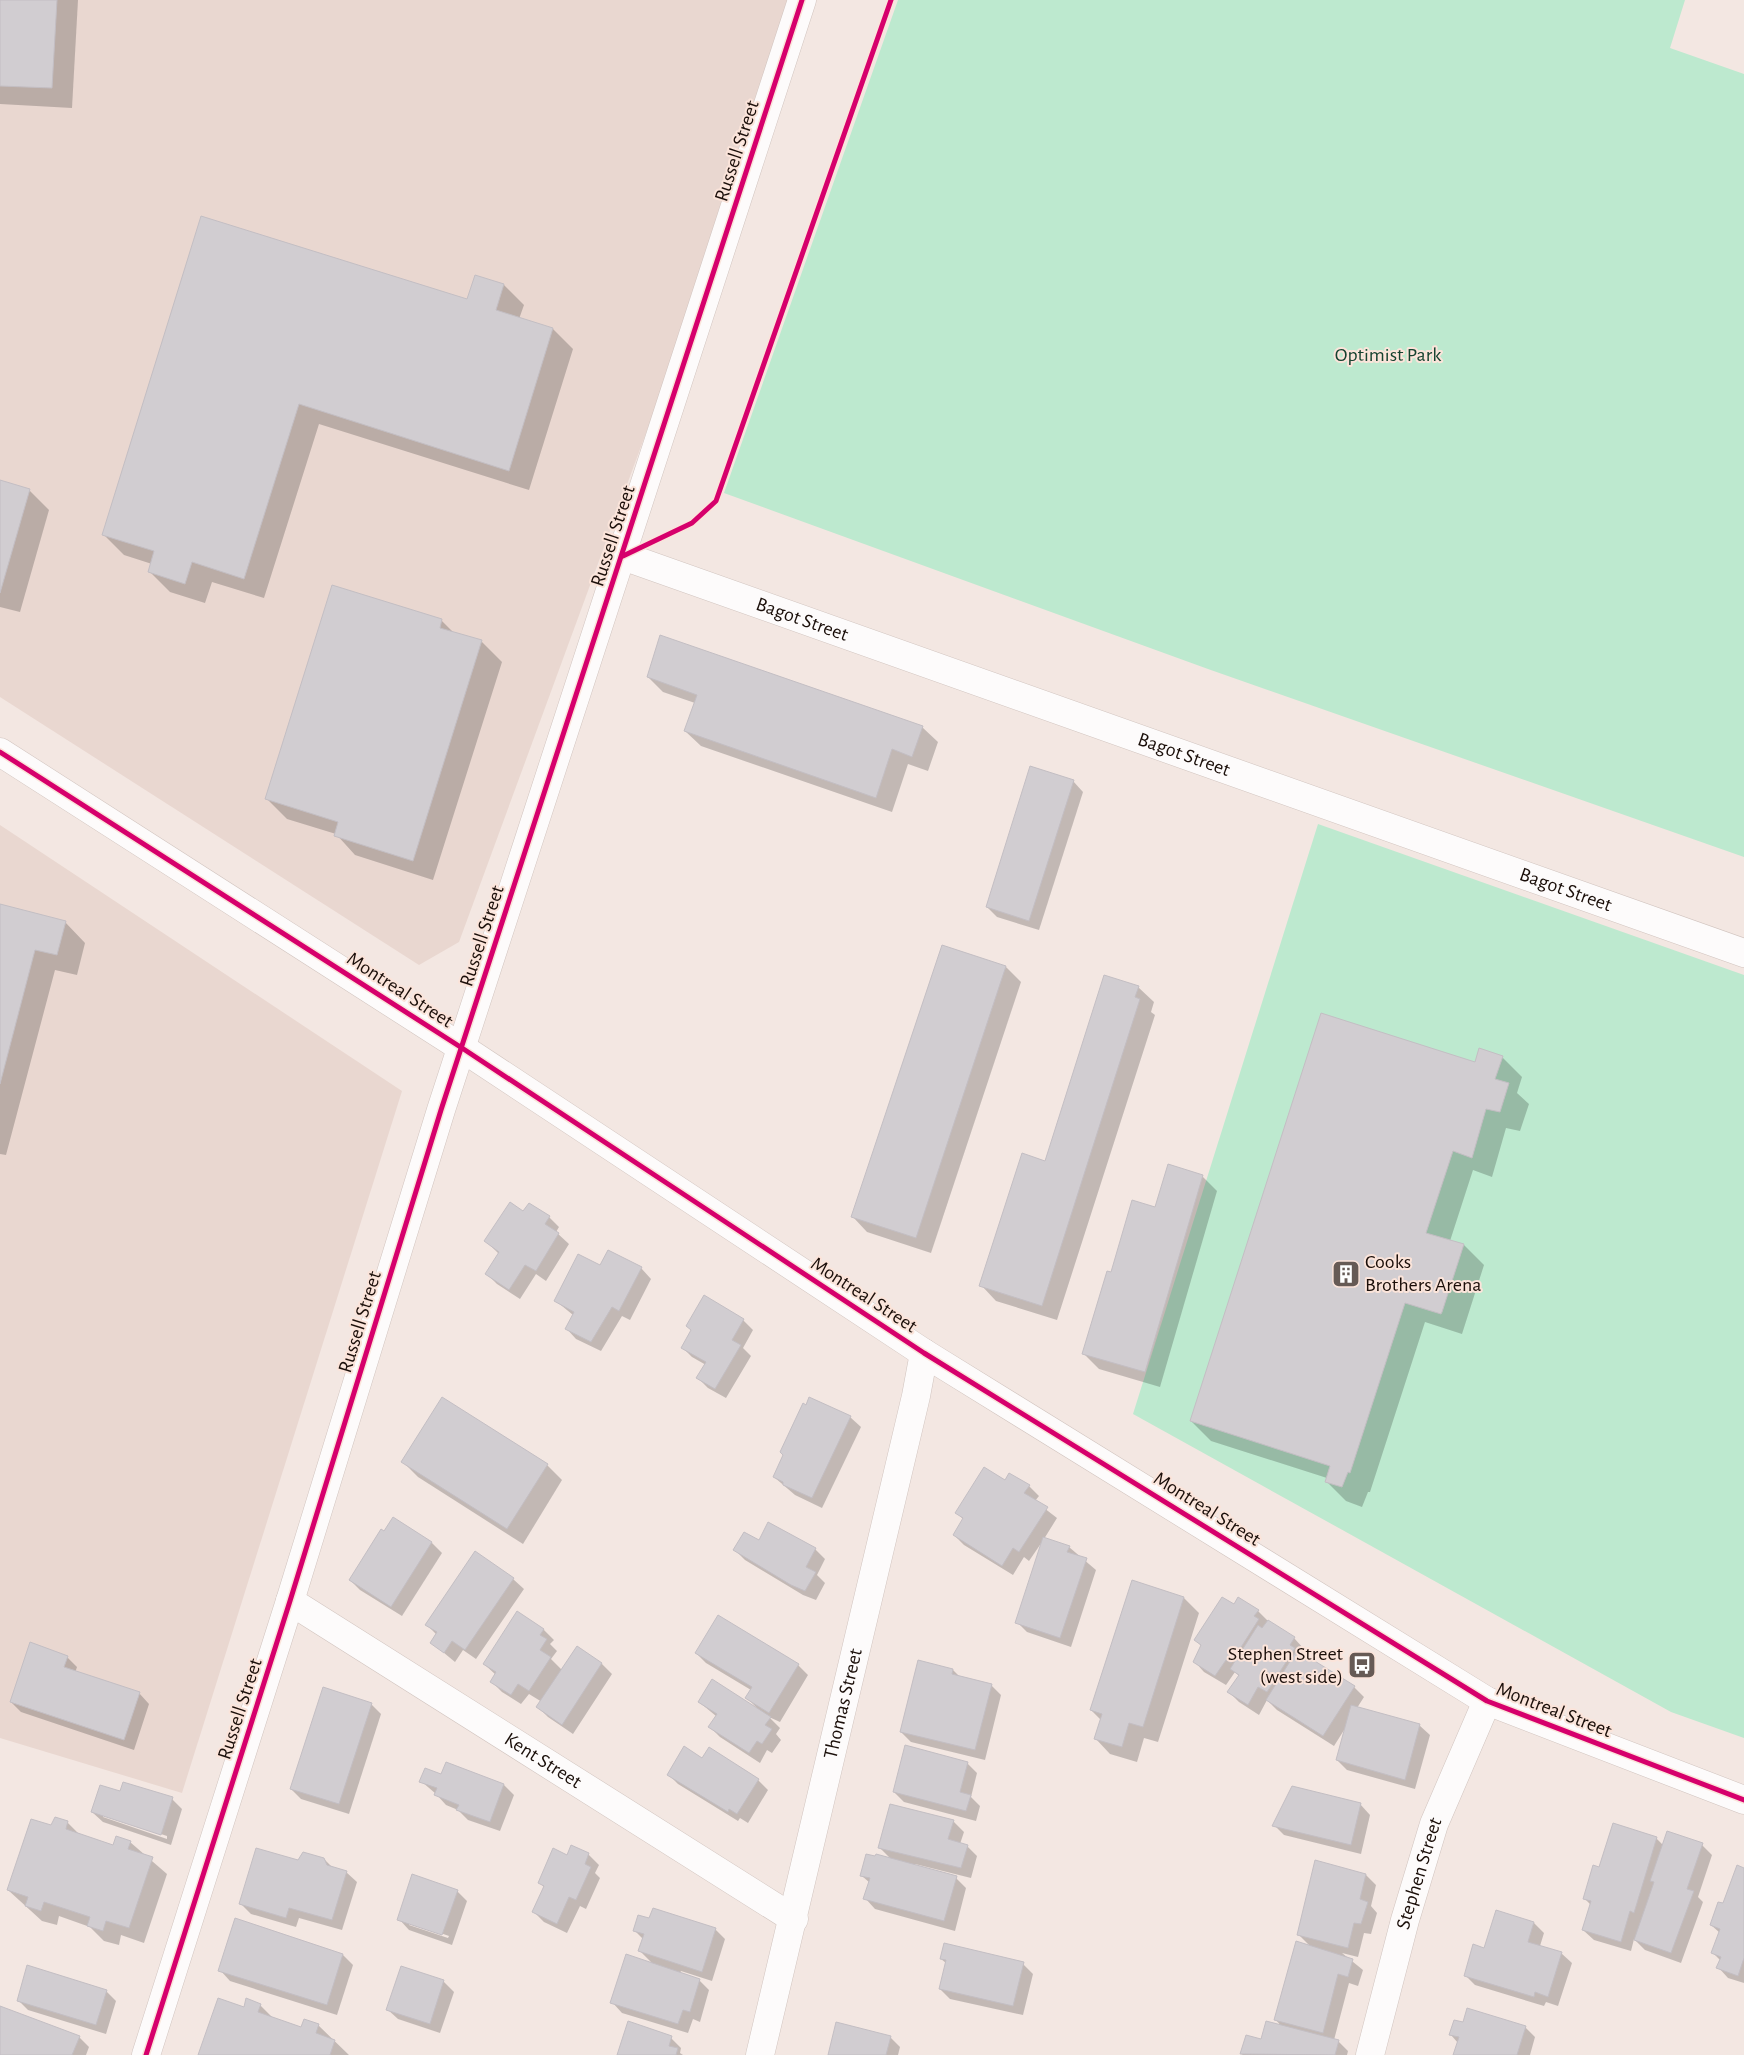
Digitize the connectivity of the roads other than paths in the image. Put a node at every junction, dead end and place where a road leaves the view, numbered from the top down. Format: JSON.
{"nodes":[{"id":1,"x":802,"y":0,"type":"edge"},
{"id":2,"x":622,"y":556,"type":"junction"},
{"id":3,"x":0,"y":752,"type":"edge"},
{"id":4,"x":1744,"y":953,"type":"edge"},
{"id":5,"x":462,"y":1048,"type":"junction"},
{"id":6,"x":924,"y":1352,"type":"junction"},
{"id":7,"x":290,"y":1601,"type":"junction"},
{"id":8,"x":1486,"y":1700,"type":"junction"},
{"id":9,"x":1744,"y":1800,"type":"edge"},
{"id":10,"x":794,"y":1919,"type":"junction"},
{"id":11,"x":146,"y":2055,"type":"edge"},
{"id":12,"x":760,"y":2055,"type":"edge"},
{"id":13,"x":1370,"y":2055,"type":"edge"}],
"edges":[{"from":1,"to":2,"type":"street","name":"Russell Street"},
{"from":2,"to":4,"type":"street","name":"Bagot Street"},
{"from":2,"to":5,"type":"street","name":"Russell Street"},
{"from":3,"to":5,"type":"street","name":"Montreal Street"},
{"from":5,"to":6,"type":"street","name":"Montreal Street"},
{"from":5,"to":7,"type":"street","name":"Russell Street"},
{"from":6,"to":8,"type":"street","name":"Montreal Street"},
{"from":6,"to":10,"type":"street","name":"Thomas Street"},
{"from":7,"to":10,"type":"street","name":"Kent Street"},
{"from":7,"to":11,"type":"street","name":"Russell Street"},
{"from":8,"to":9,"type":"street","name":"Montreal Street"},
{"from":8,"to":13,"type":"street","name":"Stephen Street"},
{"from":10,"to":12,"type":"street","name":"Thomas Street"}]}
